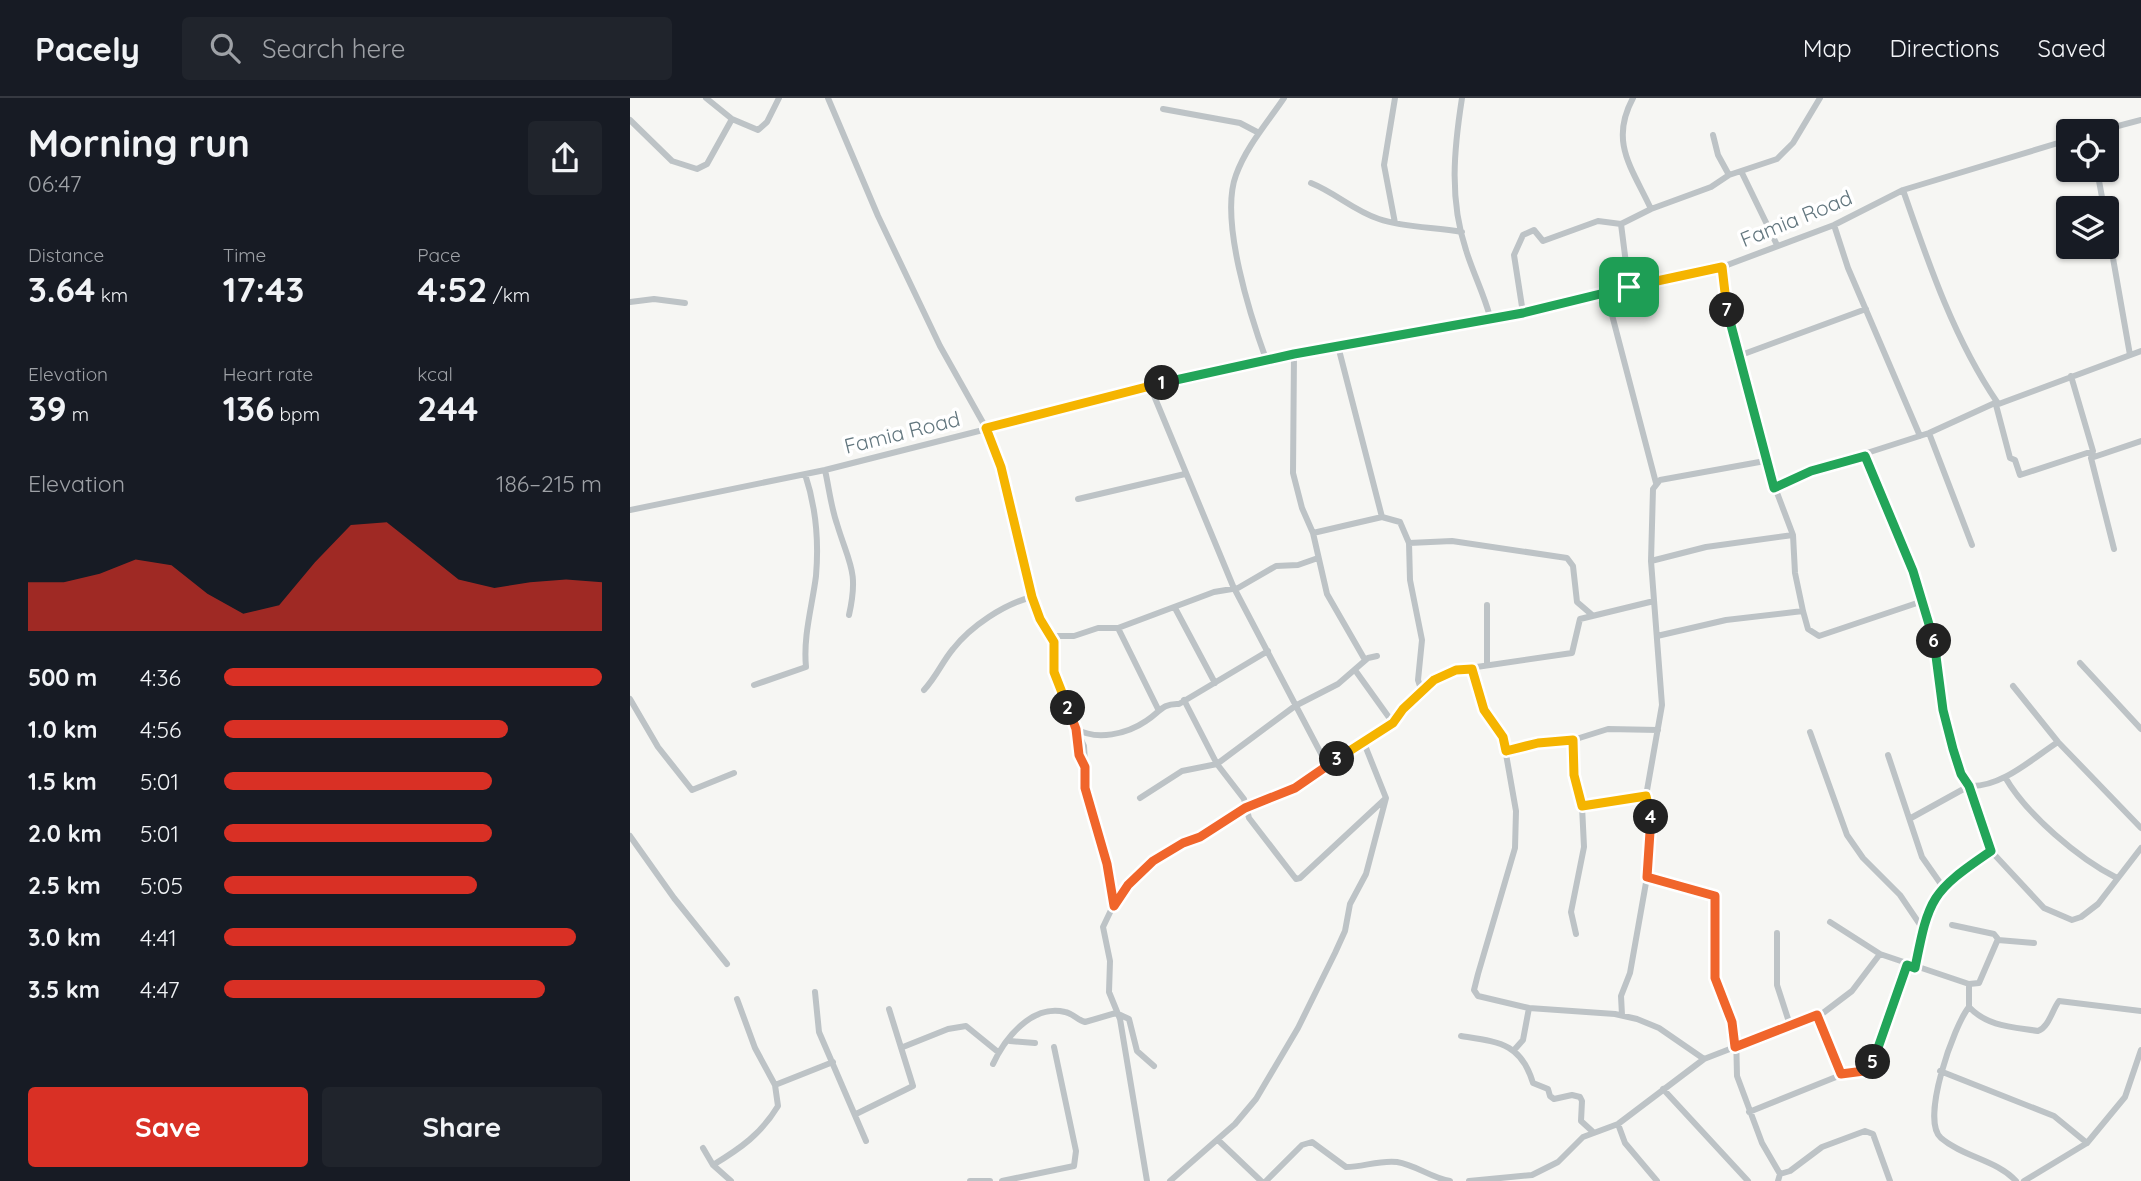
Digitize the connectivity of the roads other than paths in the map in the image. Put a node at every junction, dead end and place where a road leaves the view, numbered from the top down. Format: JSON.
{"nodes":[{"id":1,"x":706,"y":98,"type":"edge"},
{"id":2,"x":779,"y":98,"type":"edge"},
{"id":3,"x":828,"y":98,"type":"edge"},
{"id":4,"x":1284,"y":98,"type":"edge"},
{"id":5,"x":1395,"y":98,"type":"edge"},
{"id":6,"x":1462,"y":98,"type":"edge"},
{"id":7,"x":1633,"y":98,"type":"edge"},
{"id":8,"x":1819,"y":98,"type":"edge"},
{"id":9,"x":1163,"y":109,"type":"dead end"},
{"id":10,"x":732,"y":119,"type":"junction"},
{"id":11,"x":630,"y":120,"type":"edge"},
{"id":12,"x":2141,"y":120,"type":"edge"},
{"id":13,"x":2119,"y":126,"type":"edge"},
{"id":14,"x":1259,"y":132,"type":"junction"},
{"id":15,"x":1713,"y":135,"type":"dead end"},
{"id":16,"x":2056,"y":144,"type":"edge"},
{"id":17,"x":1742,"y":173,"type":"junction"},
{"id":18,"x":1729,"y":175,"type":"junction"},
{"id":19,"x":1311,"y":183,"type":"dead end"},
{"id":20,"x":1903,"y":190,"type":"junction"},
{"id":21,"x":1651,"y":209,"type":"junction"},
{"id":22,"x":1395,"y":223,"type":"junction"},
{"id":23,"x":1620,"y":224,"type":"junction"},
{"id":24,"x":1833,"y":225,"type":"junction"},
{"id":25,"x":1462,"y":232,"type":"junction"},
{"id":26,"x":1777,"y":245,"type":"junction"},
{"id":27,"x":2113,"y":259,"type":"edge"},
{"id":28,"x":1722,"y":267,"type":"junction"},
{"id":29,"x":1629,"y":287,"type":"junction"},
{"id":30,"x":1606,"y":292,"type":"junction"},
{"id":31,"x":630,"y":302,"type":"edge"},
{"id":32,"x":685,"y":303,"type":"dead end"},
{"id":33,"x":1866,"y":309,"type":"junction"},
{"id":34,"x":1523,"y":313,"type":"junction"},
{"id":35,"x":1490,"y":317,"type":"junction"},
{"id":36,"x":1338,"y":346,"type":"junction"},
{"id":37,"x":2141,"y":351,"type":"edge"},
{"id":38,"x":1294,"y":354,"type":"junction"},
{"id":39,"x":1741,"y":355,"type":"junction"},
{"id":40,"x":2130,"y":355,"type":"junction"},
{"id":41,"x":1267,"y":362,"type":"junction"},
{"id":42,"x":2071,"y":376,"type":"junction"},
{"id":43,"x":1150,"y":386,"type":"junction"},
{"id":44,"x":1997,"y":403,"type":"junction"},
{"id":45,"x":986,"y":428,"type":"junction"},
{"id":46,"x":1929,"y":433,"type":"junction"},
{"id":47,"x":1920,"y":436,"type":"junction"},
{"id":48,"x":2141,"y":441,"type":"edge"},
{"id":49,"x":2092,"y":454,"type":"junction"},
{"id":50,"x":1865,"y":456,"type":"junction"},
{"id":51,"x":1765,"y":461,"type":"junction"},
{"id":52,"x":825,"y":470,"type":"junction"},
{"id":53,"x":805,"y":474,"type":"junction"},
{"id":54,"x":1185,"y":474,"type":"junction"},
{"id":55,"x":1656,"y":483,"type":"junction"},
{"id":56,"x":1774,"y":488,"type":"junction"},
{"id":57,"x":1078,"y":499,"type":"dead end"},
{"id":58,"x":630,"y":510,"type":"edge"},
{"id":59,"x":1382,"y":517,"type":"junction"},
{"id":60,"x":1313,"y":533,"type":"junction"},
{"id":61,"x":1793,"y":536,"type":"junction"},
{"id":62,"x":1409,"y":543,"type":"junction"},
{"id":63,"x":1972,"y":545,"type":"dead end"},
{"id":64,"x":2114,"y":549,"type":"dead end"},
{"id":65,"x":1318,"y":558,"type":"junction"},
{"id":66,"x":1651,"y":561,"type":"junction"},
{"id":67,"x":1234,"y":586,"type":"junction"},
{"id":68,"x":1032,"y":597,"type":"junction"},
{"id":69,"x":1654,"y":601,"type":"junction"},
{"id":70,"x":1923,"y":601,"type":"junction"},
{"id":71,"x":1487,"y":605,"type":"dead end"},
{"id":72,"x":1175,"y":608,"type":"junction"},
{"id":73,"x":1803,"y":611,"type":"junction"},
{"id":74,"x":1591,"y":614,"type":"junction"},
{"id":75,"x":849,"y":615,"type":"dead end"},
{"id":76,"x":1118,"y":628,"type":"junction"},
{"id":77,"x":1051,"y":636,"type":"junction"},
{"id":78,"x":1657,"y":636,"type":"junction"},
{"id":79,"x":1268,"y":651,"type":"junction"},
{"id":80,"x":1377,"y":656,"type":"dead end"},
{"id":81,"x":1365,"y":660,"type":"junction"},
{"id":82,"x":2080,"y":663,"type":"dead end"},
{"id":83,"x":1487,"y":664,"type":"junction"},
{"id":84,"x":1472,"y":669,"type":"junction"},
{"id":85,"x":1355,"y":670,"type":"junction"},
{"id":86,"x":1215,"y":683,"type":"junction"},
{"id":87,"x":754,"y":685,"type":"dead end"},
{"id":88,"x":2012,"y":686,"type":"dead end"},
{"id":89,"x":924,"y":690,"type":"dead end"},
{"id":90,"x":1422,"y":692,"type":"junction"},
{"id":91,"x":630,"y":699,"type":"edge"},
{"id":92,"x":1184,"y":700,"type":"junction"},
{"id":93,"x":1295,"y":706,"type":"junction"},
{"id":94,"x":1158,"y":709,"type":"junction"},
{"id":95,"x":1393,"y":723,"type":"junction"},
{"id":96,"x":1076,"y":729,"type":"junction"},
{"id":97,"x":2141,"y":729,"type":"edge"},
{"id":98,"x":1658,"y":730,"type":"junction"},
{"id":99,"x":1810,"y":732,"type":"dead end"},
{"id":100,"x":1573,"y":740,"type":"junction"},
{"id":101,"x":2058,"y":742,"type":"junction"},
{"id":102,"x":1364,"y":743,"type":"junction"},
{"id":103,"x":1506,"y":751,"type":"junction"},
{"id":104,"x":1888,"y":755,"type":"dead end"},
{"id":105,"x":1217,"y":764,"type":"junction"},
{"id":106,"x":1327,"y":765,"type":"junction"},
{"id":107,"x":734,"y":773,"type":"dead end"},
{"id":108,"x":2005,"y":777,"type":"junction"},
{"id":109,"x":1969,"y":786,"type":"junction"},
{"id":110,"x":1646,"y":796,"type":"junction"},
{"id":111,"x":1140,"y":798,"type":"dead end"},
{"id":112,"x":1386,"y":798,"type":"junction"},
{"id":113,"x":1582,"y":806,"type":"junction"},
{"id":114,"x":1245,"y":808,"type":"junction"},
{"id":115,"x":1911,"y":818,"type":"junction"},
{"id":116,"x":2141,"y":828,"type":"edge"},
{"id":117,"x":630,"y":836,"type":"edge"},
{"id":118,"x":2141,"y":848,"type":"edge"},
{"id":119,"x":1991,"y":851,"type":"junction"},
{"id":120,"x":1647,"y":877,"type":"junction"},
{"id":121,"x":2117,"y":878,"type":"junction"},
{"id":122,"x":1943,"y":887,"type":"junction"},
{"id":123,"x":1114,"y":906,"type":"junction"},
{"id":124,"x":1830,"y":922,"type":"dead end"},
{"id":125,"x":1952,"y":925,"type":"dead end"},
{"id":126,"x":1923,"y":929,"type":"junction"},
{"id":127,"x":1777,"y":933,"type":"dead end"},
{"id":128,"x":1576,"y":934,"type":"dead end"},
{"id":129,"x":1998,"y":940,"type":"junction"},
{"id":130,"x":2035,"y":943,"type":"dead end"},
{"id":131,"x":1880,"y":954,"type":"junction"},
{"id":132,"x":727,"y":964,"type":"dead end"},
{"id":133,"x":1907,"y":965,"type":"junction"},
{"id":134,"x":1915,"y":968,"type":"junction"},
{"id":135,"x":1969,"y":984,"type":"junction"},
{"id":136,"x":815,"y":992,"type":"dead end"},
{"id":137,"x":737,"y":999,"type":"dead end"},
{"id":138,"x":1969,"y":1007,"type":"junction"},
{"id":139,"x":1529,"y":1008,"type":"junction"},
{"id":140,"x":889,"y":1009,"type":"dead end"},
{"id":141,"x":2141,"y":1010,"type":"edge"},
{"id":142,"x":1116,"y":1013,"type":"junction"},
{"id":143,"x":1622,"y":1015,"type":"junction"},
{"id":144,"x":1817,"y":1015,"type":"junction"},
{"id":145,"x":1790,"y":1025,"type":"junction"},
{"id":146,"x":1461,"y":1036,"type":"dead end"},
{"id":147,"x":1010,"y":1041,"type":"junction"},
{"id":148,"x":1035,"y":1043,"type":"dead end"},
{"id":149,"x":903,"y":1047,"type":"junction"},
{"id":150,"x":1054,"y":1047,"type":"dead end"},
{"id":151,"x":1735,"y":1047,"type":"junction"},
{"id":152,"x":1515,"y":1049,"type":"junction"},
{"id":153,"x":2141,"y":1050,"type":"edge"},
{"id":154,"x":998,"y":1052,"type":"junction"},
{"id":155,"x":1704,"y":1059,"type":"junction"},
{"id":156,"x":833,"y":1062,"type":"junction"},
{"id":157,"x":993,"y":1064,"type":"dead end"},
{"id":158,"x":1154,"y":1066,"type":"dead end"},
{"id":159,"x":1940,"y":1071,"type":"junction"},
{"id":160,"x":1841,"y":1074,"type":"junction"},
{"id":161,"x":775,"y":1085,"type":"junction"},
{"id":162,"x":1663,"y":1089,"type":"junction"},
{"id":163,"x":1749,"y":1112,"type":"junction"},
{"id":164,"x":856,"y":1114,"type":"junction"},
{"id":165,"x":1618,"y":1124,"type":"junction"},
{"id":166,"x":1592,"y":1132,"type":"junction"},
{"id":167,"x":1218,"y":1140,"type":"junction"},
{"id":168,"x":866,"y":1141,"type":"dead end"},
{"id":169,"x":2087,"y":1143,"type":"junction"},
{"id":170,"x":703,"y":1148,"type":"dead end"},
{"id":171,"x":713,"y":1165,"type":"junction"},
{"id":172,"x":1779,"y":1178,"type":"edge"},
{"id":173,"x":731,"y":1181,"type":"edge"},
{"id":174,"x":971,"y":1181,"type":"edge"},
{"id":175,"x":990,"y":1181,"type":"edge"},
{"id":176,"x":1002,"y":1181,"type":"edge"},
{"id":177,"x":1147,"y":1181,"type":"edge"},
{"id":178,"x":1170,"y":1181,"type":"edge"},
{"id":179,"x":1261,"y":1181,"type":"edge"},
{"id":180,"x":1266,"y":1181,"type":"edge"},
{"id":181,"x":1450,"y":1181,"type":"edge"},
{"id":182,"x":1469,"y":1181,"type":"edge"},
{"id":183,"x":1657,"y":1181,"type":"edge"},
{"id":184,"x":1748,"y":1181,"type":"edge"},
{"id":185,"x":1891,"y":1181,"type":"edge"},
{"id":186,"x":2016,"y":1181,"type":"edge"},
{"id":187,"x":2024,"y":1181,"type":"edge"}],
"edges":[{"from":1,"to":10,"type":"street"},
{"from":2,"to":10,"type":"street"},
{"from":3,"to":45,"type":"street"},
{"from":4,"to":14,"type":"street"},
{"from":5,"to":22,"type":"street"},
{"from":6,"to":25,"type":"street"},
{"from":7,"to":21,"type":"street"},
{"from":8,"to":17,"type":"street"},
{"from":9,"to":14,"type":"street"},
{"from":10,"to":11,"type":"street"},
{"from":12,"to":13,"type":"street"},
{"from":14,"to":41,"type":"street"},
{"from":15,"to":18,"type":"street"},
{"from":16,"to":20,"type":"street","name":"Famia Road"},
{"from":17,"to":18,"type":"street"},
{"from":17,"to":26,"type":"street"},
{"from":18,"to":21,"type":"street"},
{"from":19,"to":22,"type":"street"},
{"from":20,"to":24,"type":"street","name":"Famia Road"},
{"from":20,"to":44,"type":"street"},
{"from":21,"to":23,"type":"street"},
{"from":22,"to":25,"type":"street"},
{"from":23,"to":29,"type":"street"},
{"from":23,"to":34,"type":"street"},
{"from":24,"to":26,"type":"street","name":"Famia Road"},
{"from":24,"to":33,"type":"street"},
{"from":25,"to":35,"type":"street"},
{"from":26,"to":28,"type":"street","name":"Famia Road"},
{"from":27,"to":40,"type":"street"},
{"from":28,"to":29,"type":"street","name":"Famia Road"},
{"from":28,"to":39,"type":"street"},
{"from":29,"to":30,"type":"street","name":"Famia Road"},
{"from":30,"to":34,"type":"street","name":"Famia Road"},
{"from":30,"to":55,"type":"street"},
{"from":31,"to":32,"type":"street"},
{"from":33,"to":39,"type":"street"},
{"from":33,"to":47,"type":"street"},
{"from":34,"to":35,"type":"street","name":"Famia Road"},
{"from":35,"to":36,"type":"street","name":"Famia Road"},
{"from":36,"to":38,"type":"street","name":"Famia Road"},
{"from":36,"to":59,"type":"street"},
{"from":37,"to":40,"type":"street"},
{"from":38,"to":41,"type":"street","name":"Famia Road"},
{"from":38,"to":60,"type":"street"},
{"from":39,"to":51,"type":"street"},
{"from":40,"to":42,"type":"street"},
{"from":41,"to":43,"type":"street","name":"Famia Road"},
{"from":42,"to":44,"type":"street"},
{"from":42,"to":49,"type":"street"},
{"from":43,"to":45,"type":"street","name":"Famia Road"},
{"from":43,"to":54,"type":"street"},
{"from":44,"to":46,"type":"street"},
{"from":44,"to":49,"type":"street"},
{"from":45,"to":52,"type":"street","name":"Famia Road"},
{"from":45,"to":68,"type":"street"},
{"from":46,"to":47,"type":"street"},
{"from":46,"to":63,"type":"street"},
{"from":47,"to":50,"type":"street"},
{"from":48,"to":49,"type":"street"},
{"from":49,"to":64,"type":"street"},
{"from":50,"to":56,"type":"street"},
{"from":50,"to":70,"type":"street"},
{"from":51,"to":55,"type":"street"},
{"from":51,"to":56,"type":"street"},
{"from":52,"to":53,"type":"street","name":"Famia Road"},
{"from":52,"to":75,"type":"street"},
{"from":53,"to":58,"type":"street","name":"Famia Road"},
{"from":53,"to":87,"type":"street"},
{"from":54,"to":57,"type":"street"},
{"from":54,"to":67,"type":"street"},
{"from":55,"to":66,"type":"street"},
{"from":56,"to":61,"type":"street"},
{"from":59,"to":60,"type":"street"},
{"from":59,"to":62,"type":"street"},
{"from":60,"to":65,"type":"street"},
{"from":61,"to":66,"type":"street"},
{"from":61,"to":73,"type":"street"},
{"from":62,"to":74,"type":"street"},
{"from":62,"to":90,"type":"street"},
{"from":65,"to":67,"type":"street"},
{"from":65,"to":81,"type":"street"},
{"from":66,"to":69,"type":"street"},
{"from":67,"to":72,"type":"street"},
{"from":67,"to":79,"type":"street"},
{"from":68,"to":77,"type":"street"},
{"from":68,"to":89,"type":"street"},
{"from":69,"to":74,"type":"street"},
{"from":69,"to":78,"type":"street"},
{"from":70,"to":73,"type":"street"},
{"from":70,"to":109,"type":"street"},
{"from":71,"to":83,"type":"street"},
{"from":72,"to":76,"type":"street"},
{"from":72,"to":86,"type":"street"},
{"from":73,"to":78,"type":"street"},
{"from":74,"to":83,"type":"street"},
{"from":76,"to":77,"type":"street"},
{"from":76,"to":94,"type":"street"},
{"from":77,"to":96,"type":"street"},
{"from":78,"to":98,"type":"street"},
{"from":79,"to":86,"type":"street"},
{"from":79,"to":93,"type":"street"},
{"from":80,"to":81,"type":"street"},
{"from":81,"to":85,"type":"street"},
{"from":82,"to":97,"type":"street"},
{"from":83,"to":84,"type":"street"},
{"from":84,"to":90,"type":"street"},
{"from":84,"to":103,"type":"street"},
{"from":85,"to":93,"type":"street"},
{"from":85,"to":95,"type":"street"},
{"from":86,"to":92,"type":"street"},
{"from":88,"to":101,"type":"street"},
{"from":90,"to":95,"type":"street"},
{"from":91,"to":107,"type":"street"},
{"from":92,"to":94,"type":"street"},
{"from":92,"to":105,"type":"street"},
{"from":93,"to":105,"type":"street"},
{"from":93,"to":106,"type":"street"},
{"from":94,"to":96,"type":"street"},
{"from":95,"to":102,"type":"street"},
{"from":96,"to":123,"type":"street"},
{"from":98,"to":100,"type":"street"},
{"from":98,"to":110,"type":"street"},
{"from":99,"to":126,"type":"street"},
{"from":100,"to":103,"type":"street"},
{"from":100,"to":113,"type":"street"},
{"from":101,"to":108,"type":"street"},
{"from":101,"to":116,"type":"street"},
{"from":102,"to":106,"type":"street"},
{"from":102,"to":112,"type":"street"},
{"from":103,"to":139,"type":"street"},
{"from":104,"to":115,"type":"street"},
{"from":105,"to":111,"type":"street"},
{"from":105,"to":114,"type":"street"},
{"from":106,"to":114,"type":"street"},
{"from":108,"to":109,"type":"street"},
{"from":108,"to":121,"type":"street"},
{"from":109,"to":115,"type":"street"},
{"from":109,"to":119,"type":"street"},
{"from":110,"to":113,"type":"street"},
{"from":110,"to":120,"type":"street"},
{"from":112,"to":114,"type":"street"},
{"from":112,"to":167,"type":"street"},
{"from":113,"to":128,"type":"street"},
{"from":114,"to":123,"type":"street"},
{"from":115,"to":122,"type":"street"},
{"from":117,"to":132,"type":"street"},
{"from":118,"to":121,"type":"street"},
{"from":119,"to":121,"type":"street"},
{"from":119,"to":122,"type":"street"},
{"from":120,"to":143,"type":"street"},
{"from":120,"to":151,"type":"street"},
{"from":122,"to":126,"type":"street"},
{"from":123,"to":142,"type":"street"},
{"from":124,"to":131,"type":"street"},
{"from":125,"to":129,"type":"street"},
{"from":126,"to":134,"type":"street"},
{"from":127,"to":145,"type":"street"},
{"from":129,"to":130,"type":"street"},
{"from":129,"to":135,"type":"street"},
{"from":131,"to":133,"type":"street"},
{"from":131,"to":144,"type":"street"},
{"from":133,"to":134,"type":"street"},
{"from":133,"to":160,"type":"street"},
{"from":134,"to":135,"type":"street"},
{"from":135,"to":138,"type":"street"},
{"from":136,"to":156,"type":"street"},
{"from":137,"to":161,"type":"street"},
{"from":138,"to":141,"type":"street"},
{"from":138,"to":159,"type":"street"},
{"from":139,"to":143,"type":"street"},
{"from":139,"to":152,"type":"street"},
{"from":140,"to":149,"type":"street"},
{"from":142,"to":147,"type":"street"},
{"from":142,"to":158,"type":"street"},
{"from":142,"to":177,"type":"street"},
{"from":143,"to":155,"type":"street"},
{"from":144,"to":145,"type":"street"},
{"from":144,"to":160,"type":"street"},
{"from":145,"to":151,"type":"street"},
{"from":146,"to":152,"type":"street"},
{"from":147,"to":148,"type":"street"},
{"from":147,"to":154,"type":"street"},
{"from":149,"to":154,"type":"street"},
{"from":149,"to":164,"type":"street"},
{"from":150,"to":176,"type":"street"},
{"from":151,"to":155,"type":"street"},
{"from":151,"to":163,"type":"street"},
{"from":152,"to":166,"type":"street"},
{"from":153,"to":169,"type":"street"},
{"from":154,"to":157,"type":"street"},
{"from":155,"to":162,"type":"street"},
{"from":156,"to":161,"type":"street"},
{"from":156,"to":164,"type":"street"},
{"from":159,"to":169,"type":"street"},
{"from":159,"to":186,"type":"street"},
{"from":160,"to":163,"type":"street"},
{"from":161,"to":171,"type":"street"},
{"from":162,"to":165,"type":"street"},
{"from":162,"to":184,"type":"street"},
{"from":163,"to":172,"type":"street"},
{"from":164,"to":168,"type":"street"},
{"from":165,"to":166,"type":"street"},
{"from":165,"to":183,"type":"street"},
{"from":166,"to":182,"type":"street"},
{"from":167,"to":178,"type":"street"},
{"from":167,"to":179,"type":"street"},
{"from":169,"to":187,"type":"street"},
{"from":170,"to":171,"type":"street"},
{"from":171,"to":173,"type":"street"},
{"from":172,"to":185,"type":"street"},
{"from":174,"to":175,"type":"street"},
{"from":180,"to":181,"type":"street"}]}
